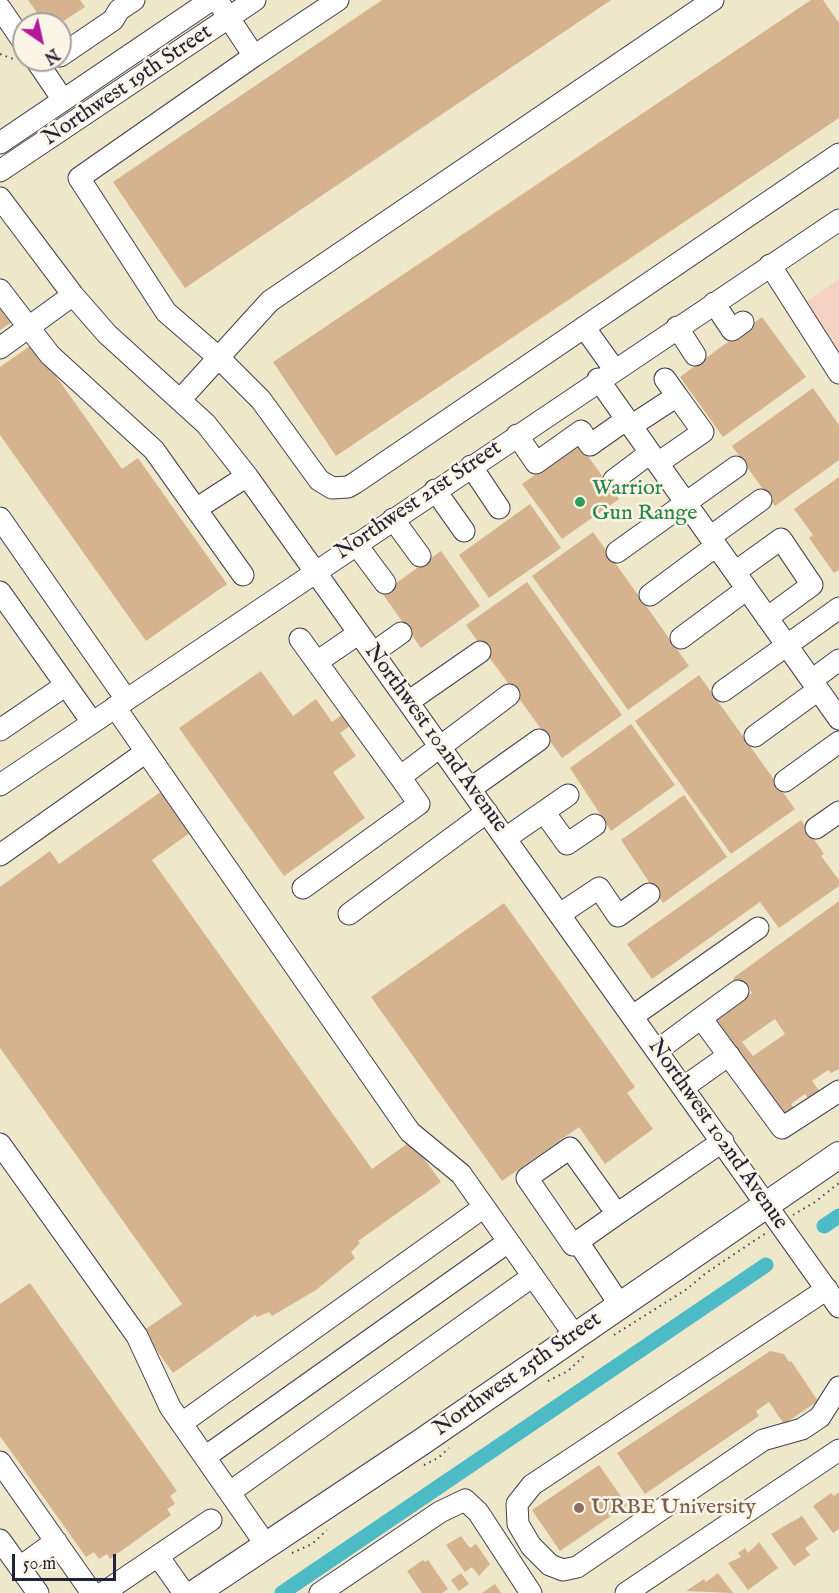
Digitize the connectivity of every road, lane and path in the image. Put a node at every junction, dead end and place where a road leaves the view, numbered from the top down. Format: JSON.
{"nodes":[{"id":1,"x":211,"y":0,"type":"edge"},
{"id":2,"x":255,"y":0,"type":"edge"},
{"id":3,"x":338,"y":0,"type":"edge"},
{"id":4,"x":713,"y":0,"type":"edge"},
{"id":5,"x":122,"y":3,"type":"edge"},
{"id":6,"x":0,"y":8,"type":"edge"},
{"id":7,"x":223,"y":9,"type":"edge"},
{"id":8,"x":12,"y":25,"type":"edge"},
{"id":9,"x":72,"y":48,"type":"edge"},
{"id":10,"x":254,"y":56,"type":"junction"},
{"id":11,"x":49,"y":72,"type":"edge"},
{"id":12,"x":63,"y":100,"type":"junction"},
{"id":13,"x":0,"y":143,"type":"edge"},
{"id":14,"x":839,"y":154,"type":"edge"},
{"id":15,"x":0,"y":171,"type":"edge"},
{"id":16,"x":0,"y":198,"type":"edge"},
{"id":17,"x":839,"y":220,"type":"edge"},
{"id":18,"x":770,"y":266,"type":"junction"},
{"id":19,"x":0,"y":290,"type":"edge"},
{"id":20,"x":73,"y":295,"type":"junction"},
{"id":21,"x":714,"y":303,"type":"junction"},
{"id":22,"x":743,"y":322,"type":"dead end"},
{"id":23,"x":584,"y":327,"type":"junction"},
{"id":24,"x":677,"y":327,"type":"junction"},
{"id":25,"x":27,"y":328,"type":"junction"},
{"id":26,"x":0,"y":348,"type":"edge"},
{"id":27,"x":695,"y":355,"type":"dead end"},
{"id":28,"x":219,"y":358,"type":"junction"},
{"id":29,"x":839,"y":373,"type":"edge"},
{"id":30,"x":606,"y":374,"type":"junction"},
{"id":31,"x":180,"y":400,"type":"junction"},
{"id":32,"x":549,"y":413,"type":"junction"},
{"id":33,"x":629,"y":422,"type":"junction"},
{"id":34,"x":517,"y":435,"type":"junction"},
{"id":35,"x":568,"y":441,"type":"junction"},
{"id":36,"x":654,"y":458,"type":"junction"},
{"id":37,"x":471,"y":466,"type":"junction"},
{"id":38,"x":736,"y":467,"type":"dead end"},
{"id":39,"x":247,"y":476,"type":"junction"},
{"id":40,"x":614,"y":480,"type":"dead end"},
{"id":41,"x":435,"y":490,"type":"junction"},
{"id":42,"x":761,"y":500,"type":"dead end"},
{"id":43,"x":686,"y":502,"type":"junction"},
{"id":44,"x":499,"y":508,"type":"dead end"},
{"id":45,"x":196,"y":509,"type":"junction"},
{"id":46,"x":0,"y":518,"type":"edge"},
{"id":47,"x":393,"y":519,"type":"junction"},
{"id":48,"x":464,"y":531,"type":"dead end"},
{"id":49,"x":713,"y":541,"type":"junction"},
{"id":50,"x":356,"y":544,"type":"junction"},
{"id":51,"x":617,"y":552,"type":"dead end"},
{"id":52,"x":420,"y":556,"type":"dead end"},
{"id":53,"x":315,"y":572,"type":"junction"},
{"id":54,"x":735,"y":572,"type":"junction"},
{"id":55,"x":243,"y":575,"type":"dead end"},
{"id":56,"x":385,"y":583,"type":"dead end"},
{"id":57,"x":747,"y":590,"type":"junction"},
{"id":58,"x":0,"y":592,"type":"edge"},
{"id":59,"x":650,"y":595,"type":"dead end"},
{"id":60,"x":839,"y":608,"type":"edge"},
{"id":61,"x":767,"y":618,"type":"junction"},
{"id":62,"x":359,"y":633,"type":"junction"},
{"id":63,"x":401,"y":633,"type":"dead end"},
{"id":64,"x":681,"y":638,"type":"dead end"},
{"id":65,"x":300,"y":639,"type":"dead end"},
{"id":66,"x":787,"y":645,"type":"junction"},
{"id":67,"x":373,"y":652,"type":"junction"},
{"id":68,"x":480,"y":652,"type":"dead end"},
{"id":69,"x":839,"y":660,"type":"edge"},
{"id":70,"x":317,"y":663,"type":"junction"},
{"id":71,"x":66,"y":685,"type":"junction"},
{"id":72,"x":815,"y":685,"type":"junction"},
{"id":73,"x":723,"y":691,"type":"dead end"},
{"id":74,"x":509,"y":695,"type":"dead end"},
{"id":75,"x":408,"y":702,"type":"junction"},
{"id":76,"x":120,"y":703,"type":"junction"},
{"id":77,"x":839,"y":719,"type":"edge"},
{"id":78,"x":92,"y":722,"type":"junction"},
{"id":79,"x":0,"y":730,"type":"edge"},
{"id":80,"x":755,"y":736,"type":"dead end"},
{"id":81,"x":540,"y":740,"type":"dead end"},
{"id":82,"x":839,"y":742,"type":"edge"},
{"id":83,"x":440,"y":746,"type":"junction"},
{"id":84,"x":146,"y":752,"type":"junction"},
{"id":85,"x":400,"y":777,"type":"junction"},
{"id":86,"x":785,"y":781,"type":"dead end"},
{"id":87,"x":0,"y":785,"type":"edge"},
{"id":88,"x":470,"y":789,"type":"junction"},
{"id":89,"x":568,"y":795,"type":"dead end"},
{"id":90,"x":487,"y":812,"type":"junction"},
{"id":91,"x":544,"y":812,"type":"junction"},
{"id":92,"x":839,"y":812,"type":"edge"},
{"id":93,"x":595,"y":825,"type":"dead end"},
{"id":94,"x":816,"y":828,"type":"dead end"},
{"id":95,"x":506,"y":838,"type":"junction"},
{"id":96,"x":0,"y":855,"type":"edge"},
{"id":97,"x":303,"y":888,"type":"dead end"},
{"id":98,"x":650,"y":894,"type":"dead end"},
{"id":99,"x":349,"y":914,"type":"dead end"},
{"id":100,"x":560,"y":914,"type":"junction"},
{"id":101,"x":758,"y":928,"type":"dead end"},
{"id":102,"x":738,"y":992,"type":"dead end"},
{"id":103,"x":633,"y":1016,"type":"junction"},
{"id":104,"x":701,"y":1018,"type":"junction"},
{"id":105,"x":658,"y":1050,"type":"junction"},
{"id":106,"x":729,"y":1056,"type":"junction"},
{"id":107,"x":684,"y":1087,"type":"junction"},
{"id":108,"x":839,"y":1090,"type":"edge"},
{"id":109,"x":723,"y":1141,"type":"junction"},
{"id":110,"x":0,"y":1144,"type":"edge"},
{"id":111,"x":839,"y":1155,"type":"edge"},
{"id":112,"x":839,"y":1183,"type":"edge"},
{"id":113,"x":767,"y":1203,"type":"junction"},
{"id":114,"x":484,"y":1207,"type":"junction"},
{"id":115,"x":796,"y":1213,"type":"dead end"},
{"id":116,"x":617,"y":1214,"type":"junction"},
{"id":117,"x":508,"y":1242,"type":"junction"},
{"id":118,"x":578,"y":1242,"type":"junction"},
{"id":119,"x":533,"y":1276,"type":"junction"},
{"id":120,"x":827,"y":1289,"type":"junction"},
{"id":121,"x":620,"y":1305,"type":"junction"},
{"id":122,"x":839,"y":1306,"type":"edge"},
{"id":123,"x":575,"y":1335,"type":"junction"},
{"id":124,"x":839,"y":1387,"type":"edge"},
{"id":125,"x":182,"y":1423,"type":"junction"},
{"id":126,"x":839,"y":1450,"type":"edge"},
{"id":127,"x":205,"y":1457,"type":"junction"},
{"id":128,"x":0,"y":1462,"type":"edge"},
{"id":129,"x":230,"y":1492,"type":"junction"},
{"id":130,"x":211,"y":1520,"type":"dead end"},
{"id":131,"x":0,"y":1540,"type":"edge"},
{"id":132,"x":56,"y":1541,"type":"junction"},
{"id":133,"x":267,"y":1545,"type":"junction"},
{"id":134,"x":158,"y":1556,"type":"junction"},
{"id":135,"x":20,"y":1567,"type":"junction"},
{"id":136,"x":38,"y":1593,"type":"edge"},
{"id":137,"x":92,"y":1593,"type":"edge"},
{"id":138,"x":103,"y":1593,"type":"edge"},
{"id":139,"x":184,"y":1593,"type":"edge"},
{"id":140,"x":195,"y":1593,"type":"edge"},
{"id":141,"x":320,"y":1593,"type":"edge"},
{"id":142,"x":531,"y":1593,"type":"edge"},
{"id":143,"x":626,"y":1593,"type":"edge"}],
"edges":[{"from":1,"to":12,"type":"street","name":"Northwest 19th Street"},
{"from":2,"to":7,"type":"street","name":"Northwest 19th Street"},
{"from":3,"to":10,"type":"street"},
{"from":4,"to":28,"type":"street"},
{"from":5,"to":9,"type":"street"},
{"from":6,"to":8,"type":"street"},
{"from":7,"to":10,"type":"street"},
{"from":7,"to":15,"type":"street","name":"Northwest 19th Street"},
{"from":10,"to":28,"type":"street"},
{"from":11,"to":12,"type":"street"},
{"from":12,"to":13,"type":"street","name":"Northwest 19th Street"},
{"from":14,"to":23,"type":"street"},
{"from":16,"to":20,"type":"street","name":"Northwest 102nd Avenue"},
{"from":17,"to":18,"type":"street","name":"Northwest 21st Street"},
{"from":18,"to":21,"type":"street","name":"Northwest 21st Street"},
{"from":18,"to":29,"type":"street"},
{"from":19,"to":25,"type":"street"},
{"from":20,"to":25,"type":"street"},
{"from":20,"to":31,"type":"street","name":"Northwest 102nd Avenue"},
{"from":21,"to":22,"type":"street"},
{"from":21,"to":24,"type":"street","name":"Northwest 21st Street"},
{"from":23,"to":28,"type":"street"},
{"from":23,"to":30,"type":"street"},
{"from":24,"to":27,"type":"street"},
{"from":24,"to":30,"type":"street","name":"Northwest 21st Street"},
{"from":25,"to":26,"type":"street"},
{"from":25,"to":45,"type":"street"},
{"from":28,"to":31,"type":"street"},
{"from":30,"to":32,"type":"street","name":"Northwest 21st Street"},
{"from":30,"to":33,"type":"street"},
{"from":31,"to":39,"type":"street","name":"Northwest 102nd Avenue"},
{"from":32,"to":34,"type":"street","name":"Northwest 21st Street"},
{"from":32,"to":35,"type":"street"},
{"from":33,"to":35,"type":"street"},
{"from":33,"to":36,"type":"street"},
{"from":33,"to":36,"type":"street"},
{"from":34,"to":35,"type":"street"},
{"from":34,"to":37,"type":"street","name":"Northwest 21st Street"},
{"from":36,"to":40,"type":"street"},
{"from":36,"to":43,"type":"street"},
{"from":37,"to":41,"type":"street","name":"Northwest 21st Street"},
{"from":37,"to":44,"type":"street"},
{"from":38,"to":43,"type":"street"},
{"from":39,"to":45,"type":"street"},
{"from":39,"to":53,"type":"street","name":"Northwest 102nd Avenue"},
{"from":41,"to":47,"type":"street","name":"Northwest 21st Street"},
{"from":41,"to":48,"type":"street"},
{"from":42,"to":49,"type":"street"},
{"from":43,"to":49,"type":"street"},
{"from":43,"to":51,"type":"street"},
{"from":45,"to":55,"type":"street"},
{"from":46,"to":76,"type":"street"},
{"from":47,"to":50,"type":"street","name":"Northwest 21st Street"},
{"from":47,"to":52,"type":"street"},
{"from":49,"to":54,"type":"street"},
{"from":49,"to":59,"type":"street"},
{"from":50,"to":53,"type":"street","name":"Northwest 21st Street"},
{"from":50,"to":56,"type":"street"},
{"from":53,"to":62,"type":"street","name":"Northwest 102nd Avenue"},
{"from":53,"to":76,"type":"street","name":"Northwest 21st Street"},
{"from":54,"to":57,"type":"street"},
{"from":54,"to":61,"type":"street"},
{"from":57,"to":61,"type":"street"},
{"from":57,"to":64,"type":"street"},
{"from":58,"to":71,"type":"street"},
{"from":60,"to":66,"type":"street"},
{"from":61,"to":66,"type":"street"},
{"from":62,"to":67,"type":"street","name":"Northwest 102nd Avenue"},
{"from":62,"to":70,"type":"street"},
{"from":63,"to":67,"type":"street"},
{"from":65,"to":70,"type":"street"},
{"from":66,"to":72,"type":"street"},
{"from":66,"to":73,"type":"street"},
{"from":67,"to":75,"type":"street","name":"Northwest 102nd Avenue"},
{"from":68,"to":75,"type":"street"},
{"from":69,"to":72,"type":"street"},
{"from":70,"to":85,"type":"street"},
{"from":71,"to":78,"type":"street"},
{"from":71,"to":79,"type":"street"},
{"from":72,"to":77,"type":"street"},
{"from":72,"to":80,"type":"street"},
{"from":74,"to":83,"type":"street"},
{"from":75,"to":83,"type":"street","name":"Northwest 102nd Avenue"},
{"from":76,"to":78,"type":"street","name":"Northwest 21st Street"},
{"from":76,"to":84,"type":"street"},
{"from":78,"to":87,"type":"street","name":"Northwest 21st Street"},
{"from":81,"to":88,"type":"street"},
{"from":82,"to":86,"type":"street"},
{"from":83,"to":85,"type":"street"},
{"from":83,"to":88,"type":"street","name":"Northwest 102nd Avenue"},
{"from":84,"to":96,"type":"street"},
{"from":84,"to":114,"type":"street"},
{"from":85,"to":97,"type":"street"},
{"from":88,"to":90,"type":"street","name":"Northwest 102nd Avenue"},
{"from":89,"to":91,"type":"street"},
{"from":90,"to":95,"type":"street","name":"Northwest 102nd Avenue"},
{"from":90,"to":99,"type":"street"},
{"from":91,"to":93,"type":"street"},
{"from":91,"to":95,"type":"street"},
{"from":92,"to":94,"type":"street"},
{"from":95,"to":100,"type":"street","name":"Northwest 102nd Avenue"},
{"from":98,"to":100,"type":"street"},
{"from":100,"to":103,"type":"street","name":"Northwest 102nd Avenue"},
{"from":101,"to":103,"type":"street"},
{"from":102,"to":104,"type":"street"},
{"from":103,"to":105,"type":"street","name":"Northwest 102nd Avenue"},
{"from":104,"to":105,"type":"street"},
{"from":104,"to":106,"type":"street"},
{"from":105,"to":107,"type":"street","name":"Northwest 102nd Avenue"},
{"from":106,"to":107,"type":"street"},
{"from":106,"to":108,"type":"street"},
{"from":107,"to":109,"type":"street","name":"Northwest 102nd Avenue"},
{"from":109,"to":113,"type":"street","name":"Northwest 102nd Avenue"},
{"from":109,"to":116,"type":"street"},
{"from":110,"to":125,"type":"street"},
{"from":111,"to":113,"type":"main road","name":"Northwest 25th Street"},
{"from":112,"to":115,"type":"path"},
{"from":113,"to":120,"type":"street","name":"Northwest 102nd Avenue"},
{"from":113,"to":121,"type":"main road","name":"Northwest 25th Street"},
{"from":114,"to":117,"type":"street"},
{"from":114,"to":125,"type":"street"},
{"from":116,"to":118,"type":"street"},
{"from":116,"to":118,"type":"street"},
{"from":117,"to":119,"type":"street"},
{"from":117,"to":127,"type":"street"},
{"from":118,"to":121,"type":"street"},
{"from":119,"to":123,"type":"street"},
{"from":119,"to":129,"type":"street"},
{"from":120,"to":122,"type":"street","name":"Northwest 102nd Avenue"},
{"from":120,"to":124,"type":"street"},
{"from":121,"to":123,"type":"main road","name":"Northwest 25th Street"},
{"from":123,"to":133,"type":"main road","name":"Northwest 25th Street"},
{"from":125,"to":127,"type":"street"},
{"from":126,"to":143,"type":"street"},
{"from":127,"to":129,"type":"street"},
{"from":128,"to":132,"type":"street"},
{"from":129,"to":133,"type":"street"},
{"from":130,"to":134,"type":"street"},
{"from":131,"to":135,"type":"street"},
{"from":132,"to":135,"type":"street"},
{"from":132,"to":137,"type":"street"},
{"from":133,"to":140,"type":"main road","name":"Northwest 25th Street"},
{"from":134,"to":138,"type":"street"},
{"from":134,"to":139,"type":"street"},
{"from":135,"to":136,"type":"street"},
{"from":141,"to":142,"type":"street"}]}
